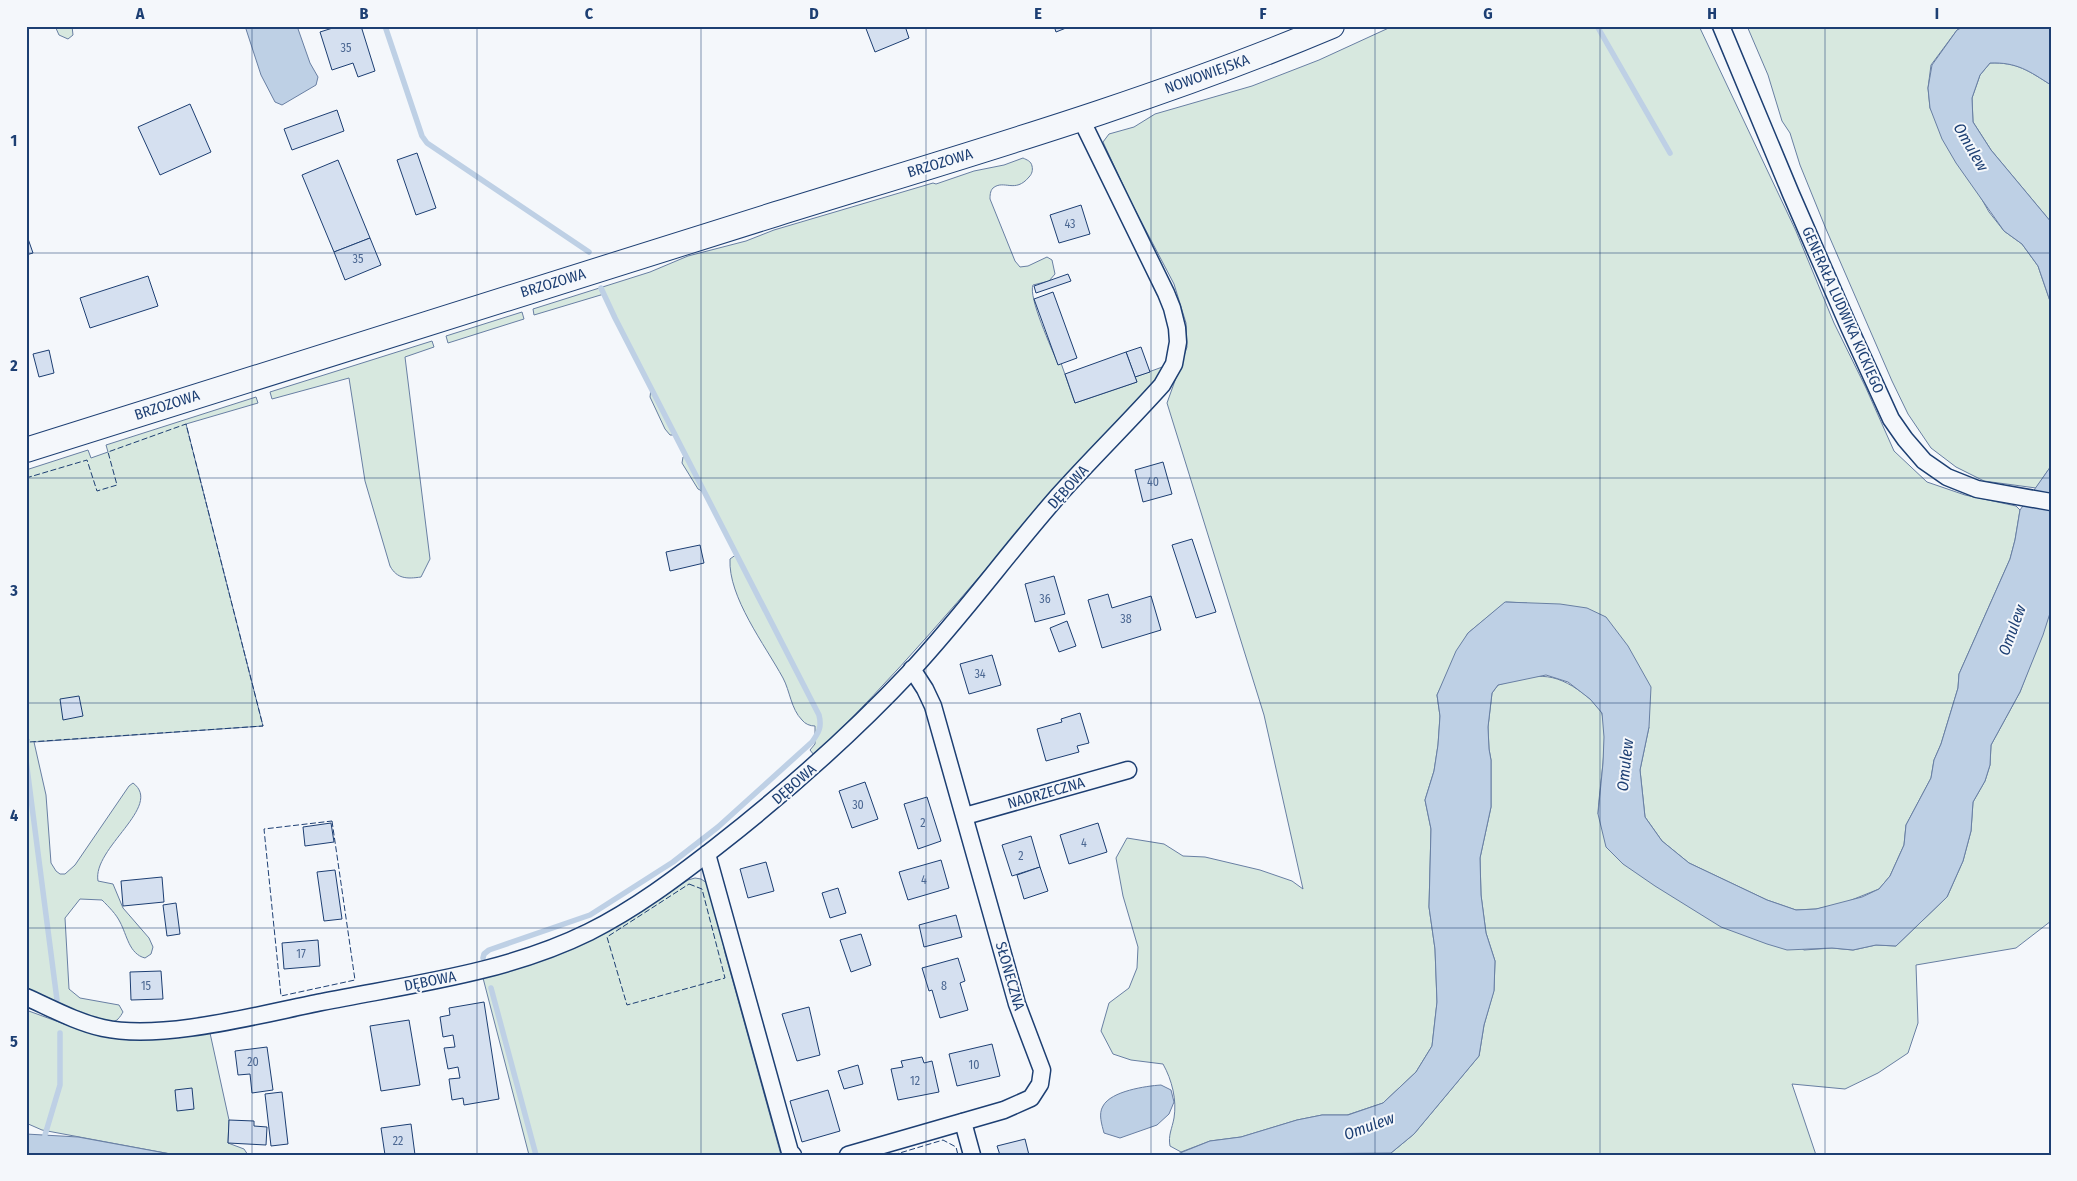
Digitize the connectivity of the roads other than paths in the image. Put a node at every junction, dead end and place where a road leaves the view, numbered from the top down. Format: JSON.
{"nodes":[{"id":1,"x":1332,"y":26,"type":"edge"},
{"id":2,"x":1721,"y":26,"type":"edge"},
{"id":3,"x":1081,"y":119,"type":"junction"},
{"id":4,"x":26,"y":450,"type":"edge"},
{"id":5,"x":2051,"y":502,"type":"edge"},
{"id":6,"x":912,"y":669,"type":"junction"},
{"id":7,"x":1128,"y":770,"type":"dead end"},
{"id":8,"x":965,"y":816,"type":"junction"},
{"id":9,"x":707,"y":854,"type":"junction"},
{"id":10,"x":26,"y":997,"type":"edge"},
{"id":11,"x":963,"y":1122,"type":"junction"},
{"id":12,"x":793,"y":1155,"type":"edge"},
{"id":13,"x":848,"y":1155,"type":"edge"},
{"id":14,"x":972,"y":1155,"type":"edge"}],
"edges":[{"from":1,"to":3,"type":"main road","name":"NOWOWIEJSKA"},
{"from":2,"to":5,"type":"street","name":"GENERAŁA LUDWIKA KICKIEGO"},
{"from":3,"to":4,"type":"main road","name":"BRZOZOWA"},
{"from":3,"to":6,"type":"street","name":"DĘBOWA"},
{"from":6,"to":8,"type":"street","name":"SŁONECZNA"},
{"from":6,"to":9,"type":"street","name":"DĘBOWA"},
{"from":7,"to":8,"type":"street","name":"NADRZECZNA"},
{"from":8,"to":11,"type":"street","name":"SŁONECZNA"},
{"from":9,"to":10,"type":"street","name":"DĘBOWA"},
{"from":9,"to":12,"type":"street"},
{"from":11,"to":13,"type":"street","name":"SŁONECZNA"},
{"from":11,"to":14,"type":"street"}]}
